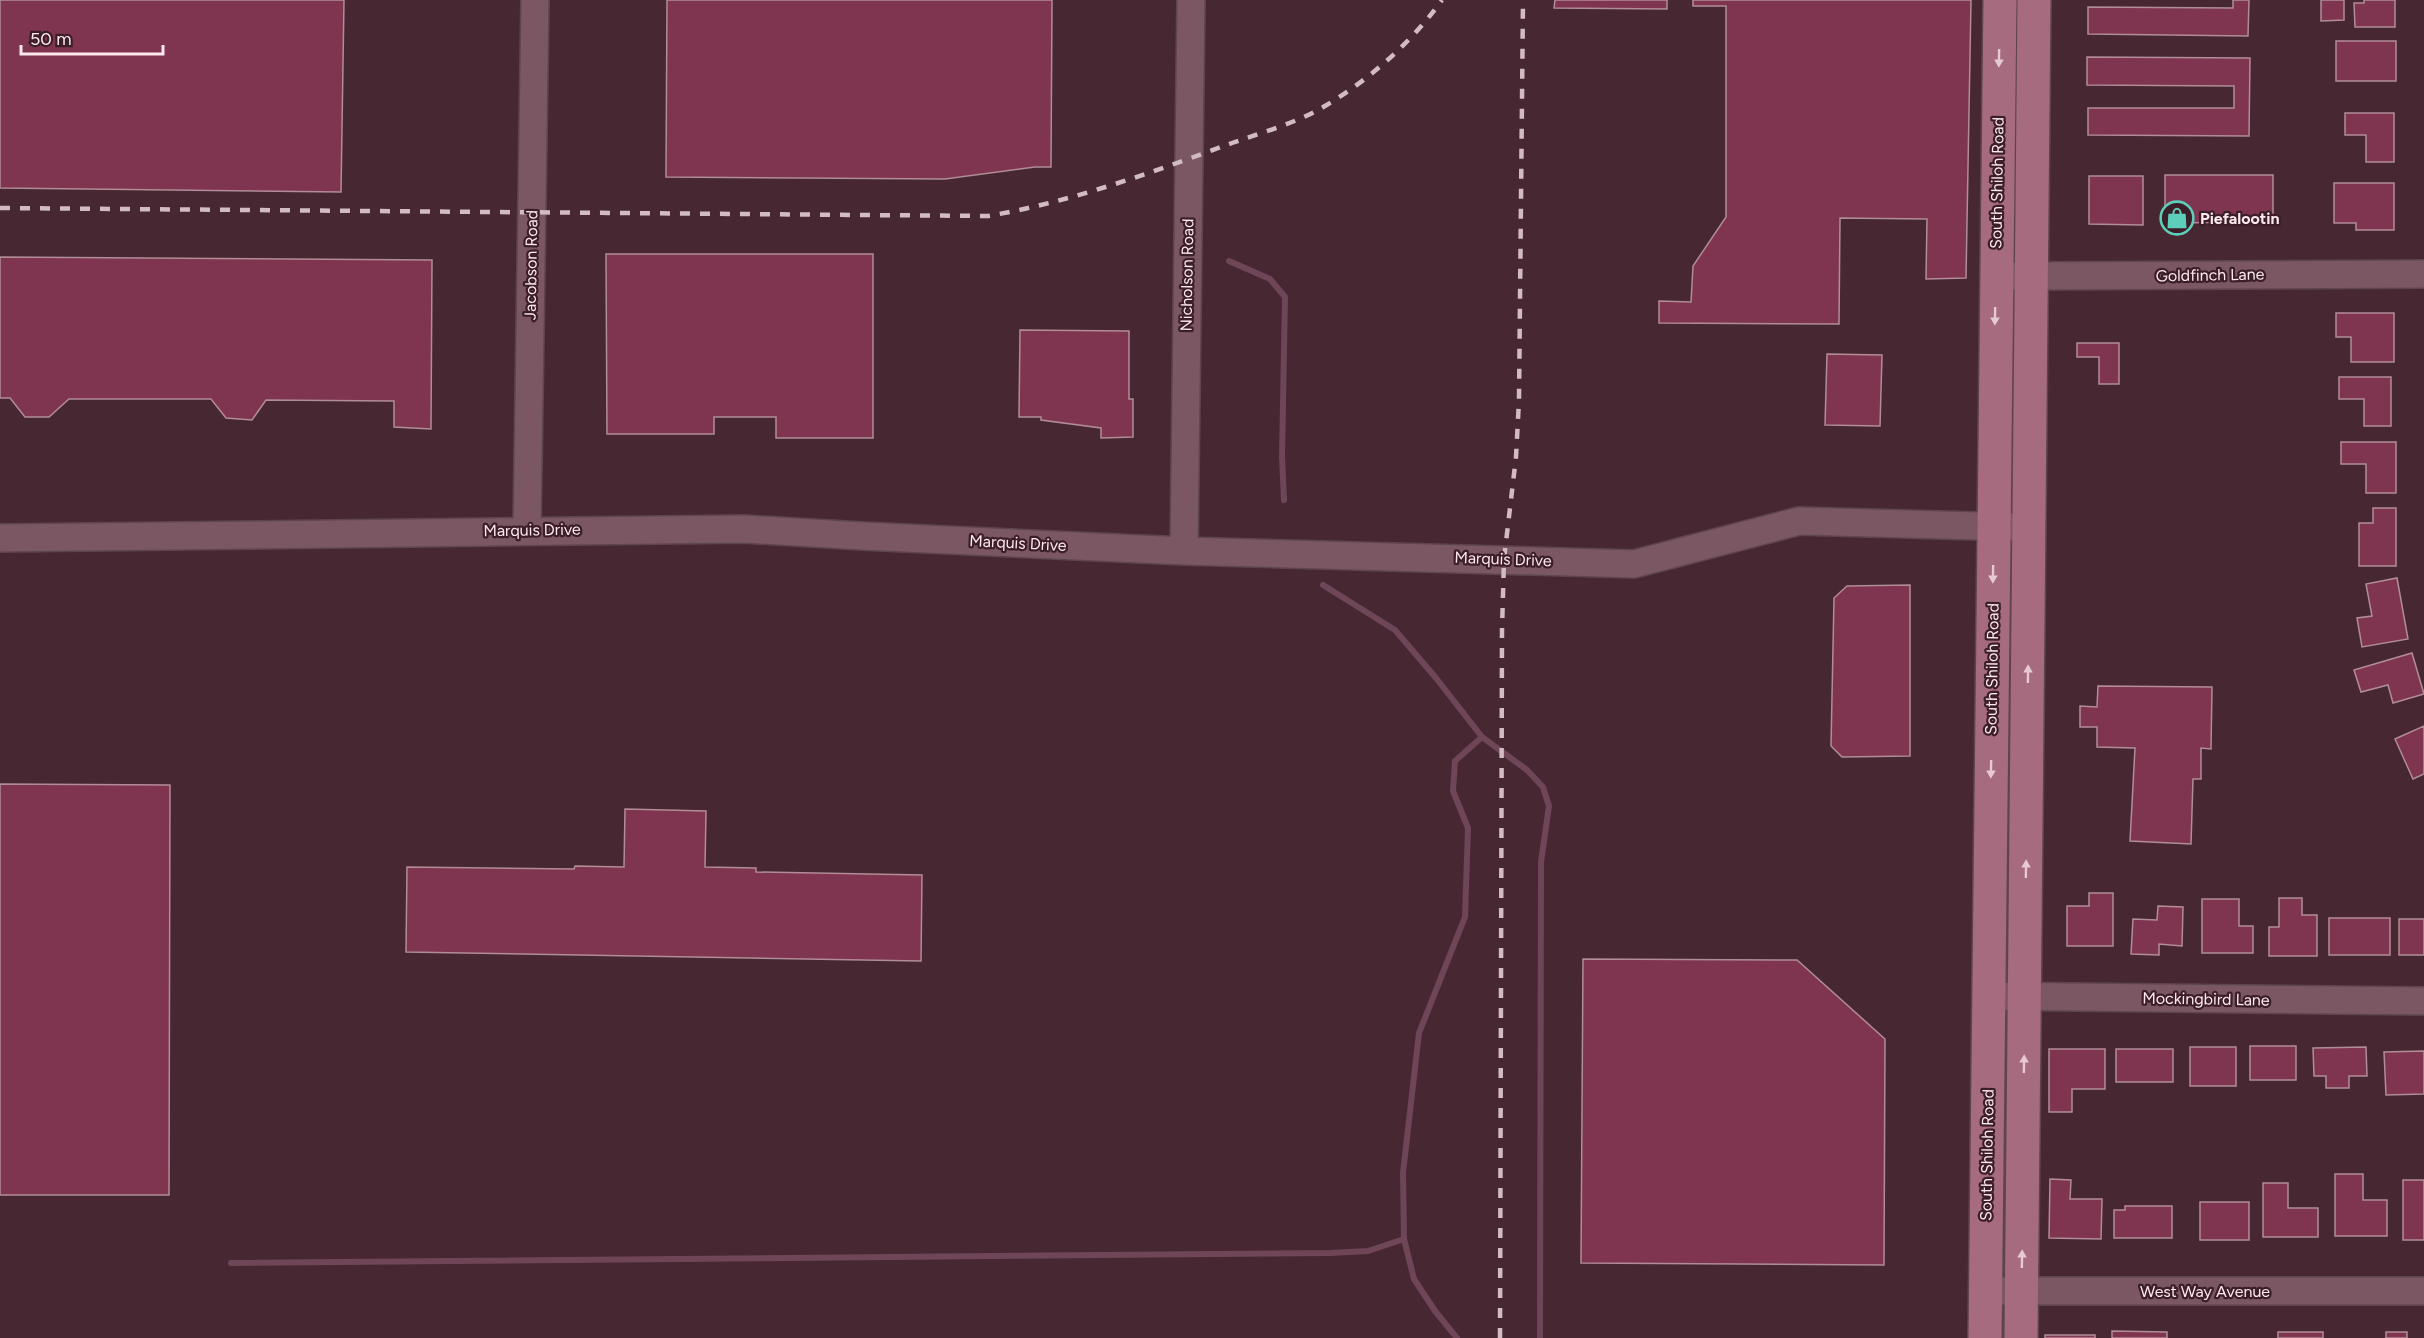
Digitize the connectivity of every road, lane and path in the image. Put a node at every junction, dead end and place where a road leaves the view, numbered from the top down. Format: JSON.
{"nodes":[{"id":1,"x":535,"y":0,"type":"edge"},
{"id":2,"x":1191,"y":0,"type":"edge"},
{"id":3,"x":2000,"y":0,"type":"edge"},
{"id":4,"x":2034,"y":0,"type":"edge"},
{"id":5,"x":2424,"y":273,"type":"edge"},
{"id":6,"x":2032,"y":276,"type":"junction"},
{"id":7,"x":1996,"y":277,"type":"junction"},
{"id":8,"x":1993,"y":527,"type":"junction"},
{"id":9,"x":2030,"y":527,"type":"junction"},
{"id":10,"x":527,"y":530,"type":"junction"},
{"id":11,"x":0,"y":538,"type":"edge"},
{"id":12,"x":1184,"y":551,"type":"junction"},
{"id":13,"x":1989,"y":996,"type":"junction"},
{"id":14,"x":2025,"y":997,"type":"junction"},
{"id":15,"x":2424,"y":1001,"type":"edge"},
{"id":16,"x":2022,"y":1290,"type":"junction"},
{"id":17,"x":1986,"y":1291,"type":"junction"},
{"id":18,"x":2424,"y":1291,"type":"edge"},
{"id":19,"x":1985,"y":1338,"type":"edge"},
{"id":20,"x":2021,"y":1338,"type":"edge"}],
"edges":[{"from":1,"to":10,"type":"street","name":"Jacobson Road"},
{"from":2,"to":12,"type":"street","name":"Nicholson Road"},
{"from":3,"to":7,"type":"main road","name":"South Shiloh Road","one_way":true},
{"from":4,"to":6,"type":"main road"},
{"from":5,"to":6,"type":"street","name":"Goldfinch Lane"},
{"from":6,"to":7,"type":"street","name":"Goldfinch Lane"},
{"from":6,"to":9,"type":"main road"},
{"from":7,"to":8,"type":"main road","name":"South Shiloh Road","one_way":true},
{"from":8,"to":9,"type":"street","name":"Marquis Drive"},
{"from":8,"to":12,"type":"street","name":"Marquis Drive"},
{"from":8,"to":13,"type":"main road","name":"South Shiloh Road","one_way":true},
{"from":14,"to":9,"type":"main road","one_way":true},
{"from":10,"to":11,"type":"street","name":"Marquis Drive"},
{"from":10,"to":12,"type":"street","name":"Marquis Drive"},
{"from":13,"to":14,"type":"street","name":"Mockingbird Lane"},
{"from":13,"to":17,"type":"main road","name":"South Shiloh Road"},
{"from":14,"to":15,"type":"street","name":"Mockingbird Lane"},
{"from":16,"to":14,"type":"main road","one_way":true},
{"from":16,"to":17,"type":"street","name":"West Way Avenue"},
{"from":16,"to":18,"type":"street","name":"West Way Avenue"},
{"from":16,"to":20,"type":"main road"},
{"from":17,"to":19,"type":"main road","name":"South Shiloh Road"}]}
